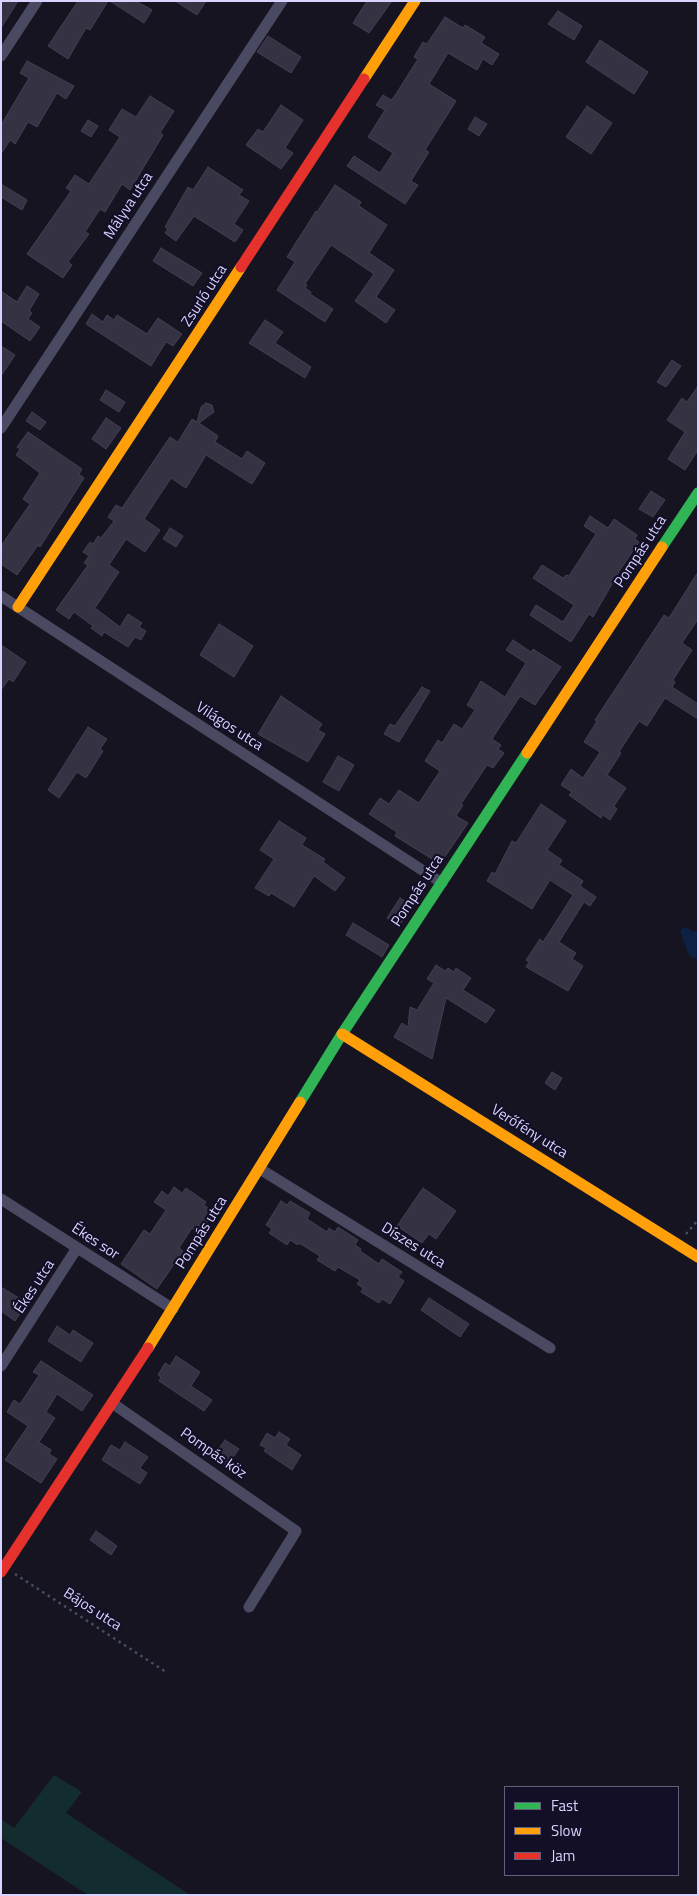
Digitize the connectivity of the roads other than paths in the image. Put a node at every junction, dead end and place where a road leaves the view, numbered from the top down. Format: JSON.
{"nodes":[{"id":1,"x":37,"y":1,"type":"edge"},
{"id":2,"x":282,"y":1,"type":"edge"},
{"id":3,"x":415,"y":1,"type":"edge"},
{"id":4,"x":1,"y":56,"type":"edge"},
{"id":5,"x":1,"y":428,"type":"edge"},
{"id":6,"x":698,"y":494,"type":"edge"},
{"id":7,"x":1,"y":596,"type":"edge"},
{"id":8,"x":18,"y":607,"type":"junction"},
{"id":9,"x":442,"y":883,"type":"junction"},
{"id":10,"x":342,"y":1034,"type":"junction"},
{"id":11,"x":260,"y":1168,"type":"junction"},
{"id":12,"x":1,"y":1199,"type":"edge"},
{"id":13,"x":77,"y":1248,"type":"junction"},
{"id":14,"x":698,"y":1257,"type":"edge"},
{"id":15,"x":173,"y":1309,"type":"junction"},
{"id":16,"x":550,"y":1348,"type":"dead end"},
{"id":17,"x":1,"y":1366,"type":"edge"},
{"id":18,"x":112,"y":1403,"type":"junction"},
{"id":19,"x":3,"y":1570,"type":"edge"},
{"id":20,"x":249,"y":1607,"type":"dead end"}],
"edges":[{"from":1,"to":4,"type":"street"},
{"from":2,"to":5,"type":"street","name":"Mályva utca"},
{"from":3,"to":8,"type":"street","name":"Zsurló utca"},
{"from":6,"to":9,"type":"street","name":"Pompás utca"},
{"from":7,"to":8,"type":"street","name":"Világos utca"},
{"from":8,"to":9,"type":"street","name":"Világos utca"},
{"from":9,"to":10,"type":"street","name":"Pompás utca"},
{"from":10,"to":11,"type":"street","name":"Pompás utca"},
{"from":10,"to":14,"type":"street","name":"Verőfény utca"},
{"from":11,"to":15,"type":"street","name":"Pompás utca"},
{"from":11,"to":16,"type":"street","name":"Díszes utca"},
{"from":12,"to":13,"type":"street","name":"Ékes sor"},
{"from":13,"to":15,"type":"street","name":"Ékes sor"},
{"from":13,"to":17,"type":"street","name":"Ékes utca"},
{"from":15,"to":18,"type":"street","name":"Pompás utca"},
{"from":18,"to":19,"type":"street","name":"Pompás utca"},
{"from":18,"to":20,"type":"street","name":"Pompás köz"}]}
